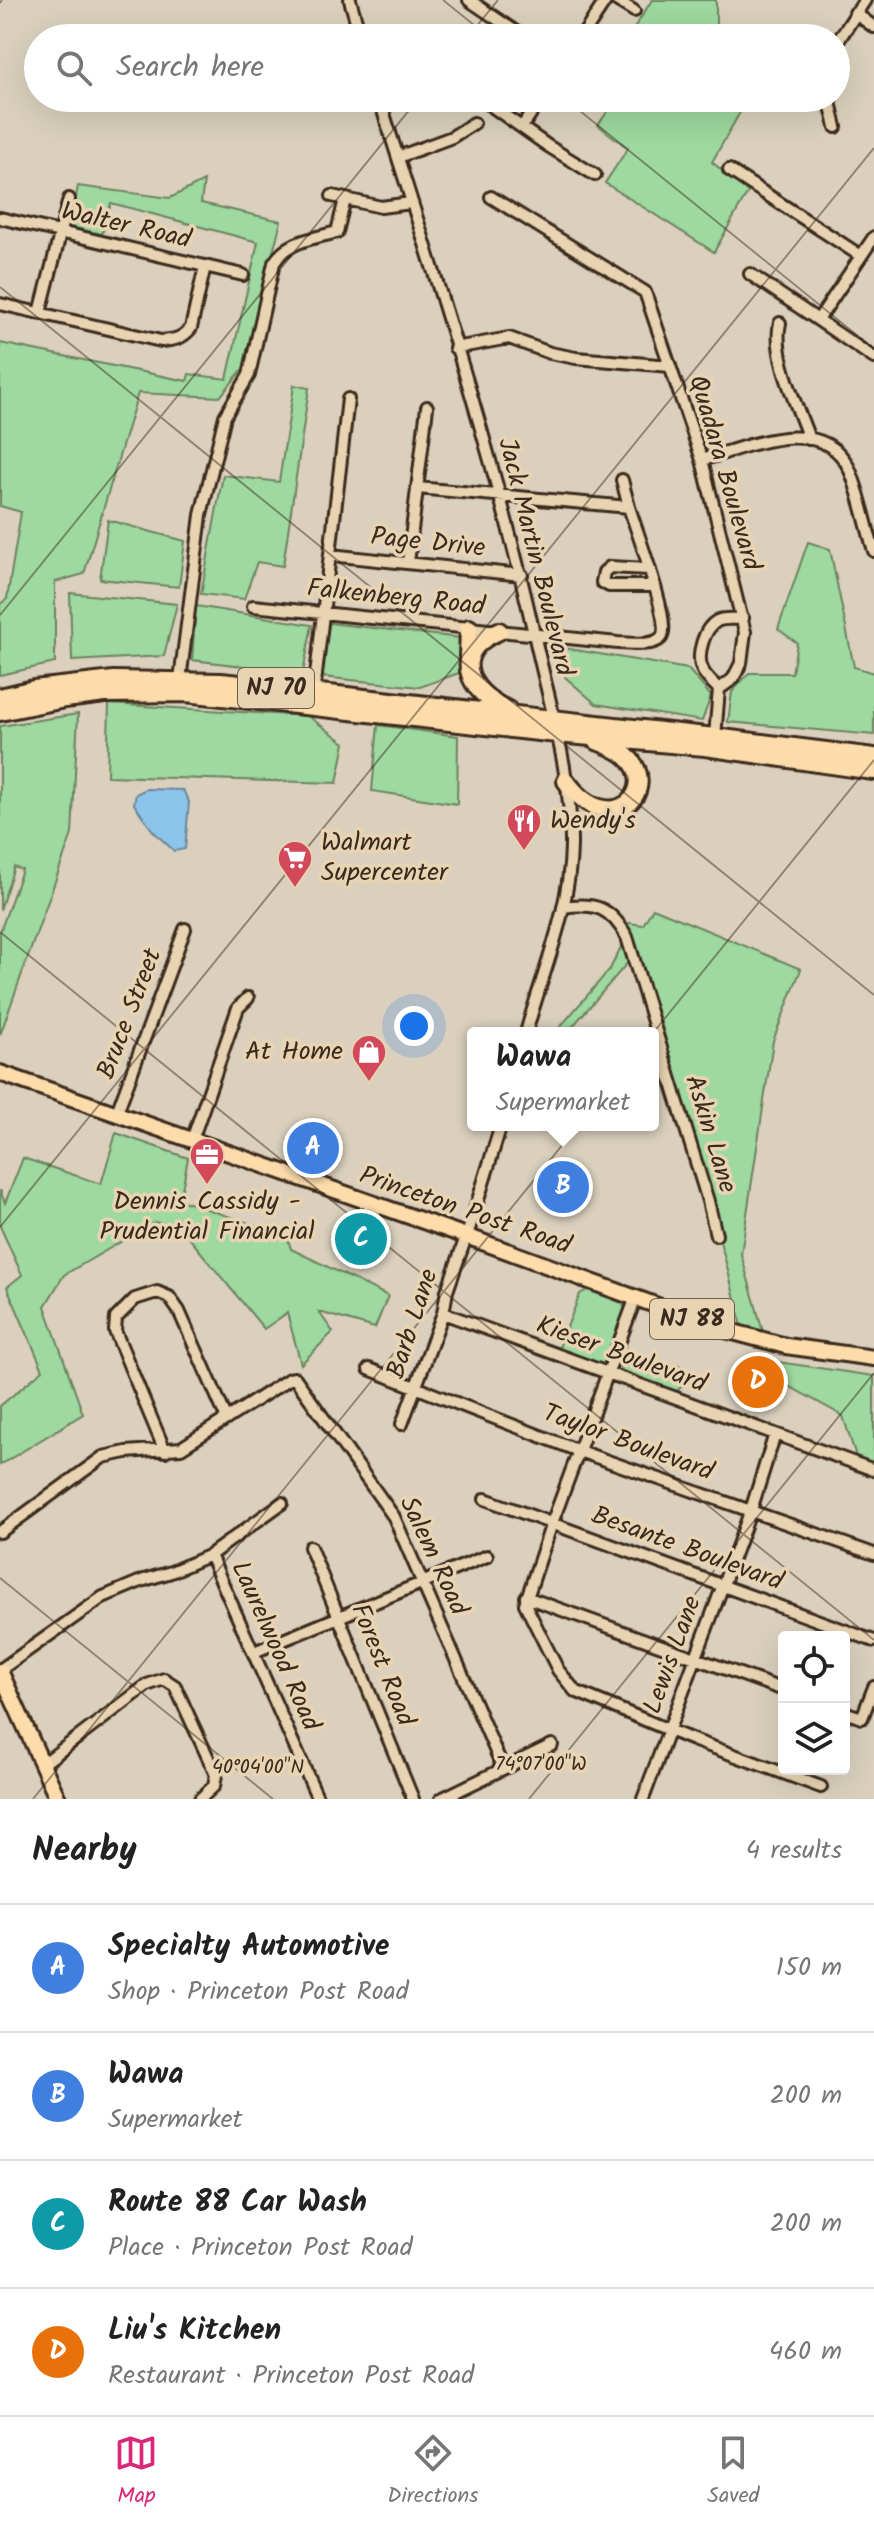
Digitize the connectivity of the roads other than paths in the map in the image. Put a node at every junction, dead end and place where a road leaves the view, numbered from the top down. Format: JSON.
{"nodes":[{"id":1,"x":350,"y":0,"type":"edge"},
{"id":2,"x":469,"y":0,"type":"edge"},
{"id":3,"x":606,"y":0,"type":"edge"},
{"id":4,"x":616,"y":0,"type":"edge"},
{"id":5,"x":865,"y":0,"type":"edge"},
{"id":6,"x":634,"y":11,"type":"dead end"},
{"id":7,"x":855,"y":13,"type":"junction"},
{"id":8,"x":357,"y":24,"type":"edge"},
{"id":9,"x":504,"y":24,"type":"edge"},
{"id":10,"x":590,"y":24,"type":"edge"},
{"id":11,"x":848,"y":24,"type":"edge"},
{"id":12,"x":874,"y":27,"type":"edge"},
{"id":13,"x":384,"y":112,"type":"edge"},
{"id":14,"x":500,"y":112,"type":"edge"},
{"id":15,"x":532,"y":112,"type":"edge"},
{"id":16,"x":832,"y":112,"type":"edge"},
{"id":17,"x":474,"y":123,"type":"dead end"},
{"id":18,"x":522,"y":127,"type":"junction"},
{"id":19,"x":836,"y":127,"type":"dead end"},
{"id":20,"x":398,"y":157,"type":"junction"},
{"id":21,"x":729,"y":170,"type":"dead end"},
{"id":22,"x":595,"y":175,"type":"dead end"},
{"id":23,"x":332,"y":196,"type":"dead end"},
{"id":24,"x":491,"y":197,"type":"dead end"},
{"id":25,"x":69,"y":199,"type":"dead end"},
{"id":26,"x":345,"y":199,"type":"junction"},
{"id":27,"x":411,"y":203,"type":"junction"},
{"id":28,"x":0,"y":218,"type":"edge"},
{"id":29,"x":60,"y":233,"type":"junction"},
{"id":30,"x":874,"y":237,"type":"edge"},
{"id":31,"x":861,"y":256,"type":"junction"},
{"id":32,"x":205,"y":266,"type":"junction"},
{"id":33,"x":750,"y":274,"type":"dead end"},
{"id":34,"x":243,"y":275,"type":"dead end"},
{"id":35,"x":0,"y":304,"type":"edge"},
{"id":36,"x":40,"y":313,"type":"junction"},
{"id":37,"x":818,"y":320,"type":"junction"},
{"id":38,"x":780,"y":323,"type":"dead end"},
{"id":39,"x":455,"y":348,"type":"junction"},
{"id":40,"x":874,"y":358,"type":"edge"},
{"id":41,"x":670,"y":366,"type":"junction"},
{"id":42,"x":348,"y":399,"type":"dead end"},
{"id":43,"x":427,"y":407,"type":"dead end"},
{"id":44,"x":809,"y":439,"type":"junction"},
{"id":45,"x":702,"y":460,"type":"junction"},
{"id":46,"x":622,"y":480,"type":"dead end"},
{"id":47,"x":417,"y":488,"type":"junction"},
{"id":48,"x":500,"y":496,"type":"junction"},
{"id":49,"x":629,"y":507,"type":"junction"},
{"id":50,"x":874,"y":551,"type":"edge"},
{"id":51,"x":330,"y":555,"type":"junction"},
{"id":52,"x":408,"y":563,"type":"junction"},
{"id":53,"x":648,"y":569,"type":"junction"},
{"id":54,"x":522,"y":575,"type":"junction"},
{"id":55,"x":654,"y":586,"type":"junction"},
{"id":56,"x":253,"y":606,"type":"dead end"},
{"id":57,"x":323,"y":612,"type":"junction"},
{"id":58,"x":743,"y":618,"type":"junction"},
{"id":59,"x":469,"y":628,"type":"junction"},
{"id":60,"x":499,"y":631,"type":"junction"},
{"id":61,"x":534,"y":634,"type":"junction"},
{"id":62,"x":467,"y":663,"type":"junction"},
{"id":63,"x":180,"y":680,"type":"junction"},
{"id":64,"x":719,"y":689,"type":"junction"},
{"id":65,"x":314,"y":692,"type":"junction"},
{"id":66,"x":0,"y":697,"type":"edge"},
{"id":67,"x":0,"y":712,"type":"edge"},
{"id":68,"x":520,"y":715,"type":"junction"},
{"id":69,"x":555,"y":727,"type":"junction"},
{"id":70,"x":585,"y":736,"type":"junction"},
{"id":71,"x":715,"y":737,"type":"junction"},
{"id":72,"x":874,"y":757,"type":"edge"},
{"id":73,"x":874,"y":771,"type":"edge"},
{"id":74,"x":566,"y":781,"type":"junction"},
{"id":75,"x":563,"y":907,"type":"junction"},
{"id":76,"x":185,"y":929,"type":"dead end"},
{"id":77,"x":248,"y":998,"type":"dead end"},
{"id":78,"x":528,"y":1027,"type":"edge"},
{"id":79,"x":654,"y":1027,"type":"edge"},
{"id":80,"x":659,"y":1043,"type":"edge"},
{"id":81,"x":661,"y":1050,"type":"junction"},
{"id":82,"x":659,"y":1054,"type":"edge"},
{"id":83,"x":0,"y":1073,"type":"edge"},
{"id":84,"x":116,"y":1115,"type":"junction"},
{"id":85,"x":499,"y":1131,"type":"edge"},
{"id":86,"x":192,"y":1140,"type":"junction"},
{"id":87,"x":716,"y":1235,"type":"dead end"},
{"id":88,"x":466,"y":1236,"type":"junction"},
{"id":89,"x":636,"y":1297,"type":"junction"},
{"id":90,"x":443,"y":1313,"type":"junction"},
{"id":91,"x":874,"y":1358,"type":"edge"},
{"id":92,"x":369,"y":1369,"type":"dead end"},
{"id":93,"x":607,"y":1374,"type":"junction"},
{"id":94,"x":415,"y":1387,"type":"junction"},
{"id":95,"x":227,"y":1419,"type":"junction"},
{"id":96,"x":402,"y":1424,"type":"dead end"},
{"id":97,"x":775,"y":1434,"type":"junction"},
{"id":98,"x":165,"y":1451,"type":"junction"},
{"id":99,"x":579,"y":1451,"type":"junction"},
{"id":100,"x":874,"y":1470,"type":"edge"},
{"id":101,"x":485,"y":1499,"type":"dead end"},
{"id":102,"x":282,"y":1503,"type":"dead end"},
{"id":103,"x":751,"y":1510,"type":"junction"},
{"id":104,"x":552,"y":1523,"type":"junction"},
{"id":105,"x":0,"y":1532,"type":"edge"},
{"id":106,"x":310,"y":1547,"type":"dead end"},
{"id":107,"x":874,"y":1554,"type":"edge"},
{"id":108,"x":210,"y":1555,"type":"junction"},
{"id":109,"x":487,"y":1556,"type":"dead end"},
{"id":110,"x":424,"y":1582,"type":"junction"},
{"id":111,"x":723,"y":1585,"type":"junction"},
{"id":112,"x":526,"y":1597,"type":"junction"},
{"id":113,"x":339,"y":1618,"type":"junction"},
{"id":114,"x":874,"y":1641,"type":"edge"},
{"id":115,"x":254,"y":1652,"type":"junction"},
{"id":116,"x":696,"y":1658,"type":"junction"},
{"id":117,"x":0,"y":1671,"type":"edge"},
{"id":118,"x":874,"y":1687,"type":"edge"},
{"id":119,"x":778,"y":1688,"type":"edge"},
{"id":120,"x":850,"y":1714,"type":"edge"},
{"id":121,"x":669,"y":1731,"type":"junction"},
{"id":122,"x":552,"y":1745,"type":"dead end"},
{"id":123,"x":43,"y":1764,"type":"junction"},
{"id":124,"x":503,"y":1768,"type":"junction"},
{"id":125,"x":821,"y":1787,"type":"dead end"},
{"id":126,"x":58,"y":1799,"type":"edge"},
{"id":127,"x":200,"y":1799,"type":"edge"},
{"id":128,"x":318,"y":1799,"type":"edge"},
{"id":129,"x":413,"y":1799,"type":"edge"},
{"id":130,"x":441,"y":1799,"type":"edge"},
{"id":131,"x":643,"y":1799,"type":"edge"}],
"edges":[{"from":1,"to":8,"type":"street"},
{"from":2,"to":9,"type":"street"},
{"from":3,"to":10,"type":"street"},
{"from":4,"to":6,"type":"street"},
{"from":5,"to":7,"type":"street"},
{"from":7,"to":11,"type":"street"},
{"from":7,"to":12,"type":"street"},
{"from":13,"to":20,"type":"street","name":"Jack Martin Boulevard"},
{"from":14,"to":18,"type":"street"},
{"from":15,"to":18,"type":"street"},
{"from":16,"to":19,"type":"street"},
{"from":17,"to":20,"type":"street"},
{"from":18,"to":22,"type":"street"},
{"from":20,"to":27,"type":"street","name":"Jack Martin Boulevard"},
{"from":21,"to":31,"type":"street"},
{"from":23,"to":26,"type":"street"},
{"from":24,"to":41,"type":"street"},
{"from":25,"to":29,"type":"street"},
{"from":26,"to":27,"type":"street"},
{"from":26,"to":63,"type":"street"},
{"from":27,"to":39,"type":"street","name":"Jack Martin Boulevard"},
{"from":28,"to":29,"type":"street","name":"Walter Road"},
{"from":29,"to":32,"type":"street","name":"Walter Road"},
{"from":29,"to":36,"type":"street"},
{"from":30,"to":31,"type":"street"},
{"from":31,"to":37,"type":"street"},
{"from":32,"to":34,"type":"street","name":"Walter Road"},
{"from":32,"to":36,"type":"street"},
{"from":33,"to":37,"type":"street"},
{"from":35,"to":36,"type":"street"},
{"from":37,"to":40,"type":"street"},
{"from":38,"to":44,"type":"street"},
{"from":39,"to":41,"type":"street","name":"Quadara Boulevard"},
{"from":39,"to":48,"type":"street","name":"Jack Martin Boulevard"},
{"from":41,"to":45,"type":"street","name":"Quadara Boulevard"},
{"from":42,"to":51,"type":"street"},
{"from":43,"to":47,"type":"street"},
{"from":44,"to":45,"type":"street"},
{"from":44,"to":50,"type":"street"},
{"from":45,"to":58,"type":"street","name":"Quadara Boulevard"},
{"from":46,"to":49,"type":"street"},
{"from":47,"to":48,"type":"street"},
{"from":47,"to":52,"type":"street"},
{"from":48,"to":49,"type":"street"},
{"from":48,"to":54,"type":"street","name":"Jack Martin Boulevard"},
{"from":49,"to":53,"type":"street"},
{"from":51,"to":52,"type":"street","name":"Page Drive"},
{"from":51,"to":57,"type":"street"},
{"from":52,"to":54,"type":"street","name":"Page Drive"},
{"from":53,"to":55,"type":"street"},
{"from":53,"to":55,"type":"street"},
{"from":54,"to":61,"type":"street","name":"Jack Martin Boulevard"},
{"from":55,"to":61,"type":"street","name":"Falkenberg Road"},
{"from":56,"to":57,"type":"street","name":"Falkenberg Road"},
{"from":57,"to":59,"type":"street","name":"Falkenberg Road"},
{"from":57,"to":65,"type":"street"},
{"from":58,"to":64,"type":"street","name":"Quadara Boulevard"},
{"from":58,"to":64,"type":"street"},
{"from":59,"to":60,"type":"street","name":"Falkenberg Road"},
{"from":59,"to":62,"type":"highway"},
{"from":60,"to":61,"type":"street","name":"Falkenberg Road"},
{"from":60,"to":62,"type":"highway"},
{"from":61,"to":69,"type":"street","name":"Jack Martin Boulevard"},
{"from":62,"to":68,"type":"highway"},
{"from":63,"to":65,"type":"highway","number":"NJ 70"},
{"from":63,"to":66,"type":"highway","number":"NJ 70"},
{"from":64,"to":71,"type":"street"},
{"from":65,"to":68,"type":"highway","number":"NJ 70"},
{"from":67,"to":69,"type":"highway","number":"NJ 70"},
{"from":68,"to":69,"type":"highway","number":"NJ 70"},
{"from":69,"to":70,"type":"highway","number":"NJ 70"},
{"from":69,"to":71,"type":"highway","number":"NJ 70"},
{"from":69,"to":74,"type":"street","name":"Jack Martin Boulevard"},
{"from":70,"to":73,"type":"highway","number":"NJ 70"},
{"from":70,"to":74,"type":"highway"},
{"from":71,"to":72,"type":"highway","number":"NJ 70"},
{"from":74,"to":75,"type":"street","name":"Jack Martin Boulevard"},
{"from":75,"to":78,"type":"street","name":"Jack Martin Boulevard"},
{"from":75,"to":79,"type":"street","name":"Askin Lane"},
{"from":76,"to":84,"type":"street","name":"Bruce Street"},
{"from":77,"to":86,"type":"street"},
{"from":80,"to":81,"type":"street","name":"Askin Lane"},
{"from":81,"to":82,"type":"street"},
{"from":81,"to":87,"type":"street","name":"Askin Lane"},
{"from":83,"to":84,"type":"main road","name":"Princeton Post Road","number":"NJ 88"},
{"from":84,"to":86,"type":"main road","name":"Princeton Post Road","number":"NJ 88"},
{"from":85,"to":88,"type":"street"},
{"from":86,"to":88,"type":"main road","name":"Princeton Post Road","number":"NJ 88"},
{"from":88,"to":89,"type":"main road","name":"Princeton Post Road","number":"NJ 88"},
{"from":88,"to":90,"type":"street","name":"Barb Lane"},
{"from":89,"to":91,"type":"main road","name":"Princeton Post Road","number":"NJ 88"},
{"from":89,"to":93,"type":"street"},
{"from":90,"to":93,"type":"street","name":"Kieser Boulevard"},
{"from":90,"to":94,"type":"street","name":"Barb Lane"},
{"from":92,"to":94,"type":"street","name":"Taylor Boulevard"},
{"from":93,"to":97,"type":"street","name":"Kieser Boulevard"},
{"from":93,"to":99,"type":"street"},
{"from":94,"to":96,"type":"street","name":"Barb Lane"},
{"from":94,"to":99,"type":"street","name":"Taylor Boulevard"},
{"from":95,"to":98,"type":"street"},
{"from":95,"to":98,"type":"street"},
{"from":95,"to":110,"type":"street","name":"Salem Road"},
{"from":97,"to":100,"type":"street","name":"Kieser Boulevard"},
{"from":97,"to":103,"type":"street","name":"Lewis Lane"},
{"from":98,"to":105,"type":"street"},
{"from":99,"to":103,"type":"street","name":"Taylor Boulevard"},
{"from":99,"to":104,"type":"street"},
{"from":101,"to":104,"type":"street","name":"Besante Boulevard"},
{"from":102,"to":108,"type":"street"},
{"from":103,"to":107,"type":"street","name":"Taylor Boulevard"},
{"from":103,"to":111,"type":"street","name":"Lewis Lane"},
{"from":104,"to":111,"type":"street","name":"Besante Boulevard"},
{"from":104,"to":112,"type":"street"},
{"from":106,"to":113,"type":"street","name":"Forest Road"},
{"from":108,"to":115,"type":"street","name":"Laurelwood Road"},
{"from":108,"to":117,"type":"street"},
{"from":109,"to":110,"type":"street"},
{"from":110,"to":113,"type":"street"},
{"from":110,"to":124,"type":"street","name":"Salem Road"},
{"from":111,"to":114,"type":"street","name":"Besante Boulevard"},
{"from":111,"to":116,"type":"street","name":"Lewis Lane"},
{"from":112,"to":116,"type":"street"},
{"from":112,"to":121,"type":"street"},
{"from":113,"to":115,"type":"street"},
{"from":113,"to":129,"type":"street","name":"Forest Road"},
{"from":115,"to":128,"type":"street","name":"Laurelwood Road"},
{"from":116,"to":119,"type":"street"},
{"from":116,"to":121,"type":"street","name":"Lewis Lane"},
{"from":117,"to":123,"type":"main road"},
{"from":118,"to":120,"type":"street"},
{"from":121,"to":125,"type":"street"},
{"from":121,"to":131,"type":"street","name":"Lewis Lane"},
{"from":122,"to":124,"type":"street"},
{"from":123,"to":126,"type":"main road"},
{"from":123,"to":127,"type":"street"},
{"from":124,"to":130,"type":"street"}]}
